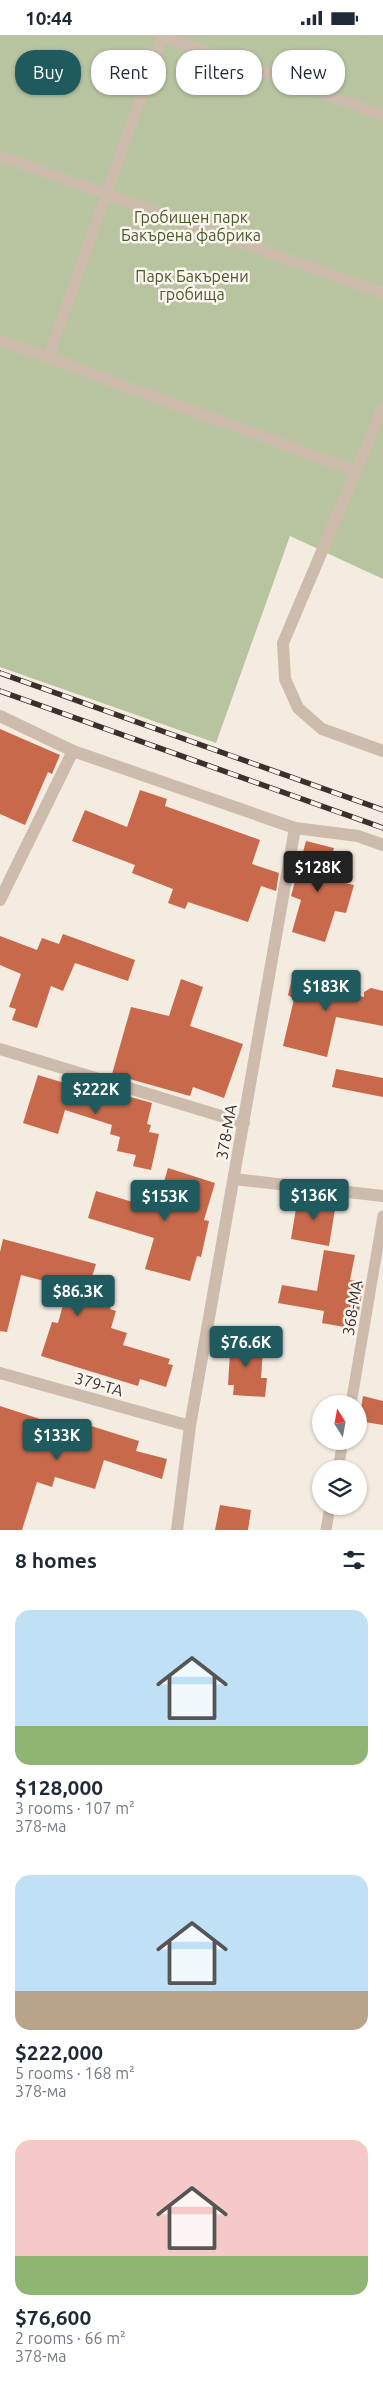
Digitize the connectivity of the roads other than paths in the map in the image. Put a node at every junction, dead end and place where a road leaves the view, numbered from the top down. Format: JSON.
{"nodes":[{"id":1,"x":162,"y":35,"type":"edge"},
{"id":2,"x":383,"y":115,"type":"edge"},
{"id":3,"x":0,"y":156,"type":"edge"},
{"id":4,"x":106,"y":194,"type":"junction"},
{"id":5,"x":383,"y":293,"type":"edge"},
{"id":6,"x":0,"y":340,"type":"edge"},
{"id":7,"x":48,"y":357,"type":"junction"},
{"id":8,"x":383,"y":407,"type":"edge"},
{"id":9,"x":356,"y":471,"type":"junction"},
{"id":10,"x":0,"y":716,"type":"edge"},
{"id":11,"x":73,"y":751,"type":"junction"},
{"id":12,"x":383,"y":751,"type":"edge"},
{"id":13,"x":295,"y":828,"type":"junction"},
{"id":14,"x":383,"y":845,"type":"edge"},
{"id":15,"x":0,"y":901,"type":"edge"},
{"id":16,"x":0,"y":1049,"type":"edge"},
{"id":17,"x":244,"y":1123,"type":"junction"},
{"id":18,"x":234,"y":1179,"type":"junction"},
{"id":19,"x":383,"y":1196,"type":"edge"},
{"id":20,"x":383,"y":1216,"type":"edge"},
{"id":21,"x":0,"y":1373,"type":"edge"},
{"id":22,"x":353,"y":1395,"type":"edge"},
{"id":23,"x":190,"y":1426,"type":"junction"},
{"id":24,"x":328,"y":1515,"type":"edge"},
{"id":25,"x":177,"y":1530,"type":"edge"},
{"id":26,"x":326,"y":1530,"type":"edge"}],
"edges":[{"from":1,"to":2,"type":"lane"},
{"from":1,"to":4,"type":"lane"},
{"from":3,"to":4,"type":"lane"},
{"from":4,"to":5,"type":"lane"},
{"from":4,"to":7,"type":"lane"},
{"from":6,"to":7,"type":"lane"},
{"from":7,"to":9,"type":"lane"},
{"from":8,"to":9,"type":"lane"},
{"from":9,"to":12,"type":"street"},
{"from":10,"to":11,"type":"street"},
{"from":11,"to":13,"type":"street"},
{"from":11,"to":15,"type":"street"},
{"from":13,"to":14,"type":"street"},
{"from":13,"to":17,"type":"street","name":"378-МА"},
{"from":16,"to":17,"type":"street"},
{"from":17,"to":18,"type":"street","name":"378-МА"},
{"from":18,"to":19,"type":"street"},
{"from":18,"to":23,"type":"street","name":"378-МА"},
{"from":20,"to":22,"type":"lane","name":"368-МА"},
{"from":21,"to":23,"type":"street","name":"379-ТА"},
{"from":23,"to":25,"type":"street","name":"378-МА"},
{"from":24,"to":26,"type":"lane"}]}
